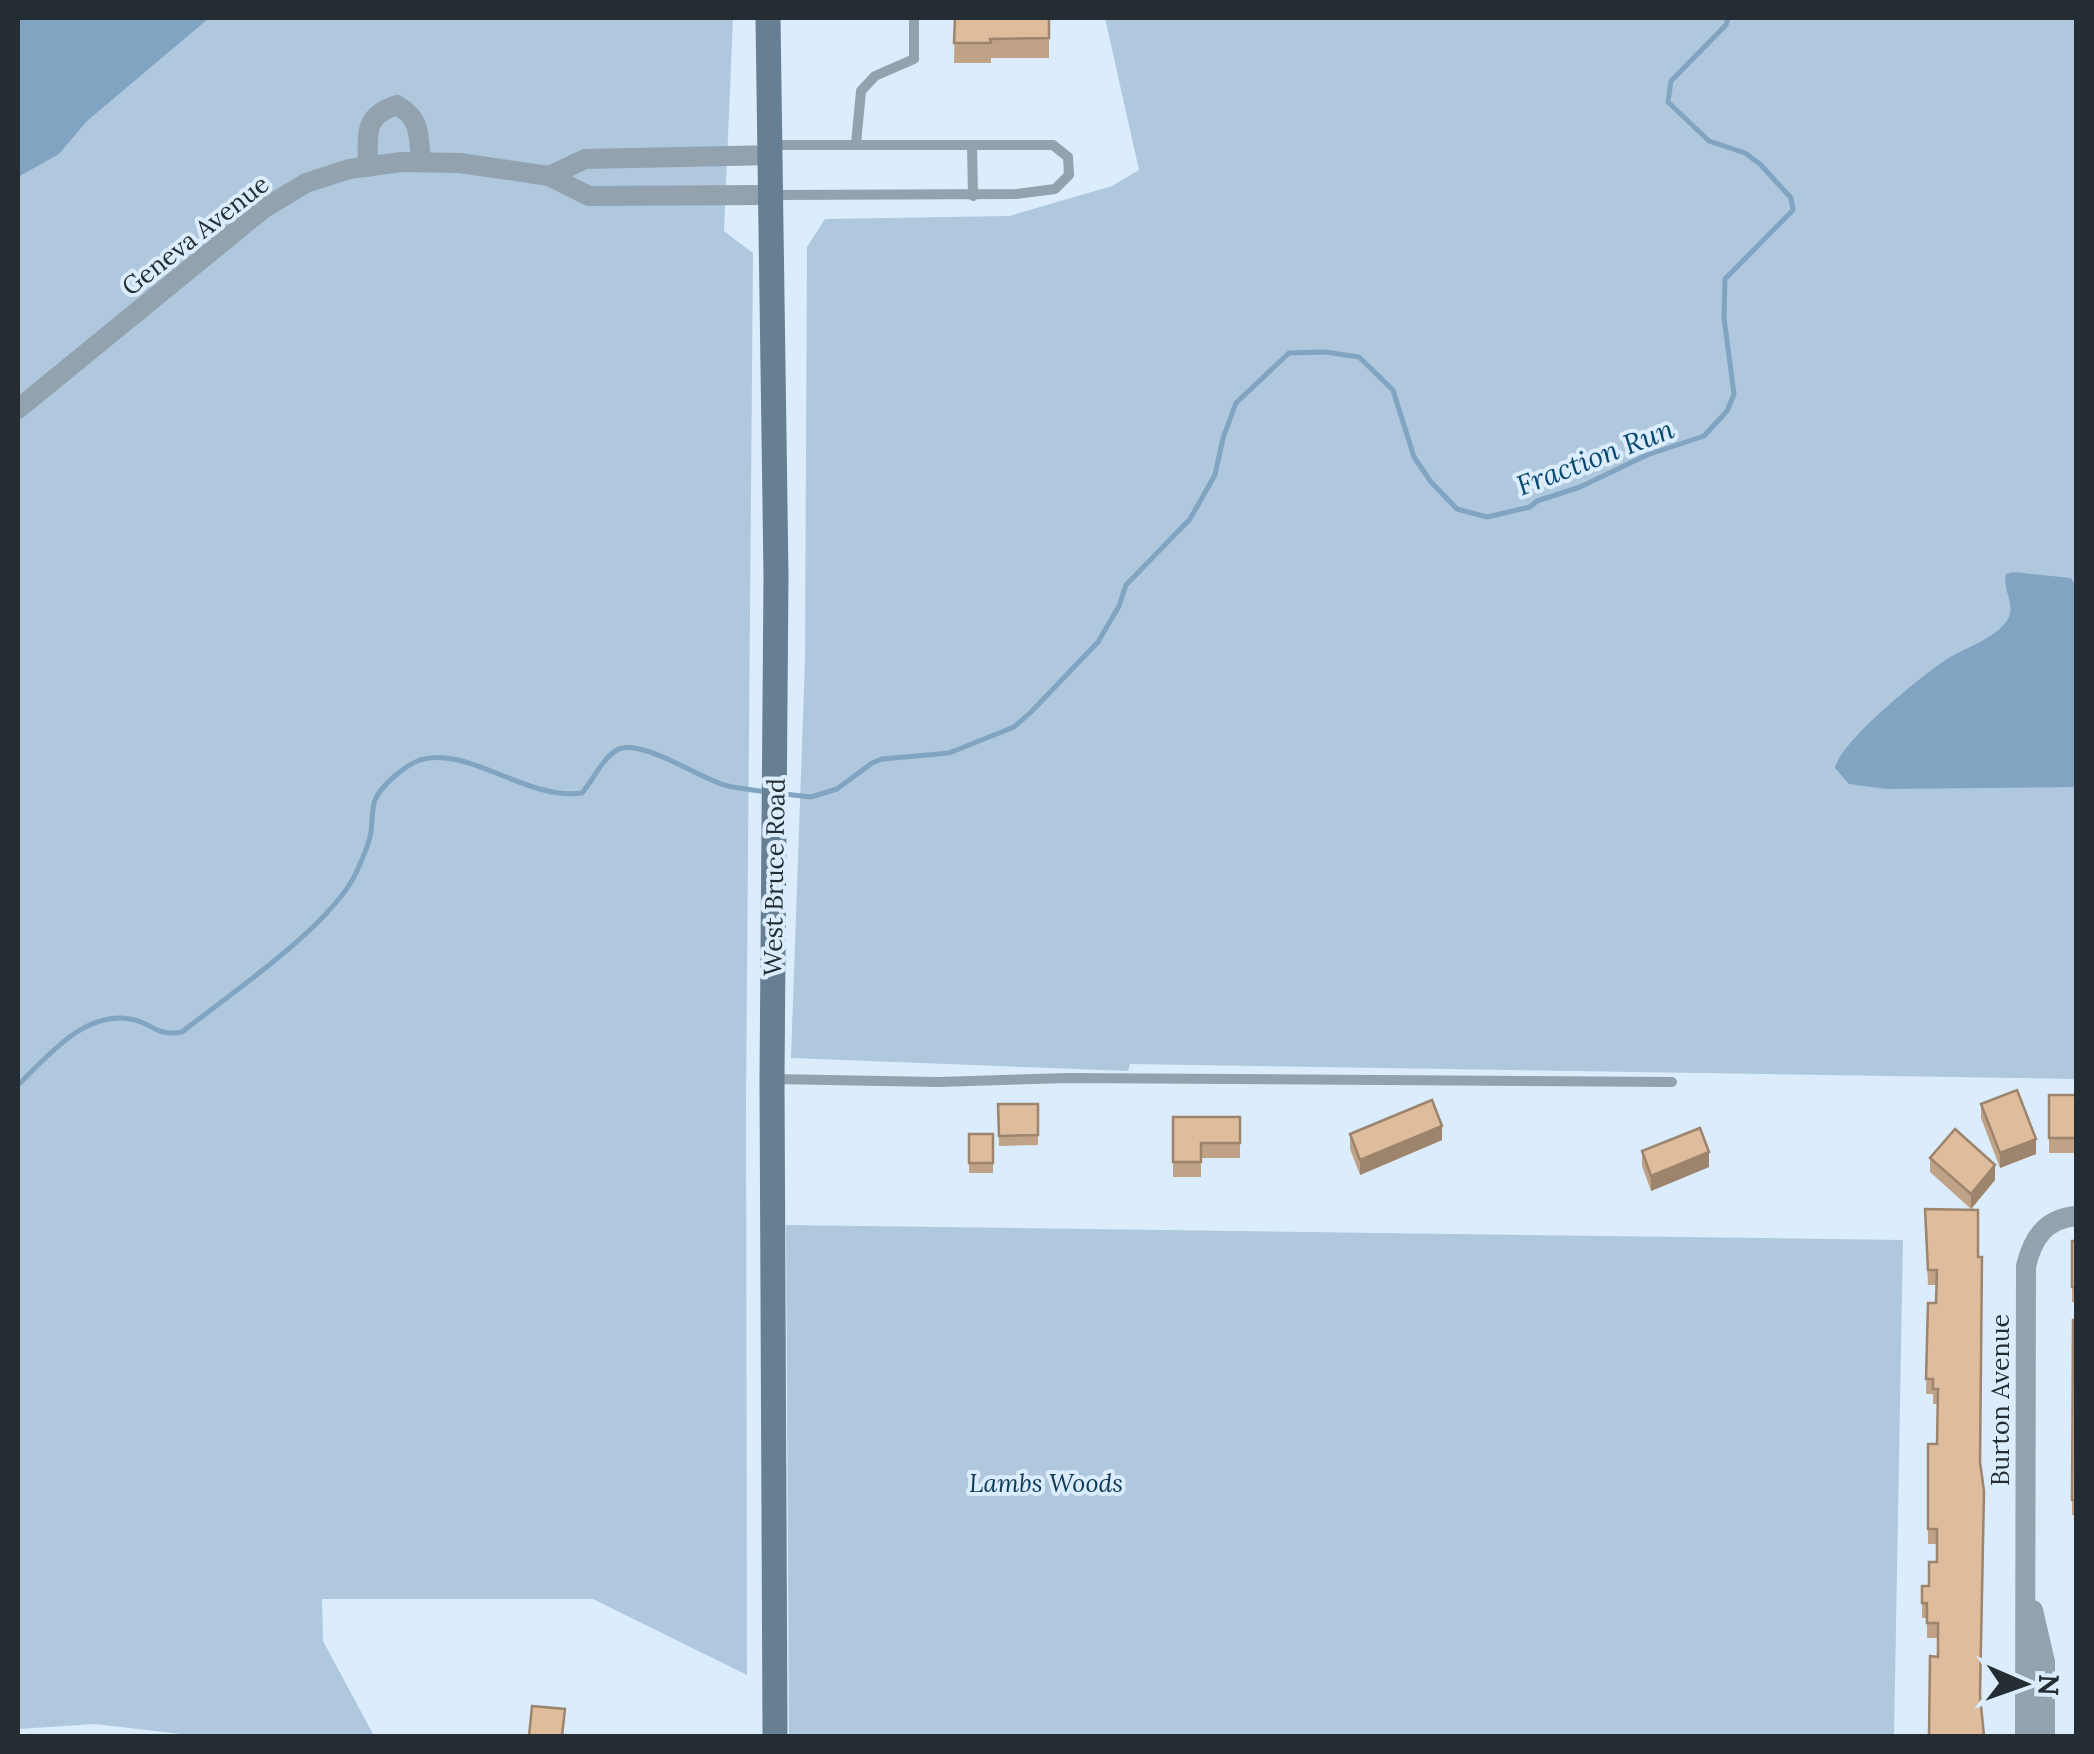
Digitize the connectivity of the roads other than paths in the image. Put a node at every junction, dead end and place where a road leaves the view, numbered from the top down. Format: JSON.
{"nodes":[{"id":1,"x":768,"y":18,"type":"edge"},
{"id":2,"x":914,"y":18,"type":"edge"},
{"id":3,"x":856,"y":144,"type":"junction"},
{"id":4,"x":972,"y":145,"type":"junction"},
{"id":5,"x":770,"y":150,"type":"junction"},
{"id":6,"x":421,"y":162,"type":"junction"},
{"id":7,"x":368,"y":167,"type":"junction"},
{"id":8,"x":549,"y":176,"type":"junction"},
{"id":9,"x":771,"y":196,"type":"junction"},
{"id":10,"x":974,"y":196,"type":"junction"},
{"id":11,"x":18,"y":409,"type":"edge"},
{"id":12,"x":772,"y":1078,"type":"junction"},
{"id":13,"x":1672,"y":1082,"type":"dead end"},
{"id":14,"x":2076,"y":1216,"type":"edge"},
{"id":15,"x":2024,"y":1576,"type":"junction"},
{"id":16,"x":775,"y":1736,"type":"edge"},
{"id":17,"x":2024,"y":1736,"type":"edge"},
{"id":18,"x":2045,"y":1736,"type":"edge"}],
"edges":[{"from":1,"to":5,"type":"street","name":"West Bruce Road"},
{"from":2,"to":3,"type":"lane"},
{"from":3,"to":4,"type":"lane"},
{"from":3,"to":5,"type":"lane"},
{"from":4,"to":10,"type":"lane"},
{"from":4,"to":10,"type":"lane"},
{"from":5,"to":8,"type":"street","name":"Geneva Avenue"},
{"from":5,"to":9,"type":"street","name":"West Bruce Road"},
{"from":6,"to":7,"type":"street","name":"Geneva Avenue"},
{"from":6,"to":7,"type":"street"},
{"from":6,"to":8,"type":"street","name":"Geneva Avenue"},
{"from":7,"to":11,"type":"street","name":"Geneva Avenue"},
{"from":8,"to":9,"type":"street","name":"Geneva Avenue"},
{"from":9,"to":10,"type":"lane"},
{"from":9,"to":12,"type":"street","name":"West Bruce Road"},
{"from":12,"to":13,"type":"lane"},
{"from":12,"to":16,"type":"street","name":"West Bruce Road"},
{"from":14,"to":15,"type":"street","name":"Burton Avenue"},
{"from":15,"to":17,"type":"street","name":"Burton Avenue"},
{"from":15,"to":18,"type":"street","name":"Burton Avenue"}]}
